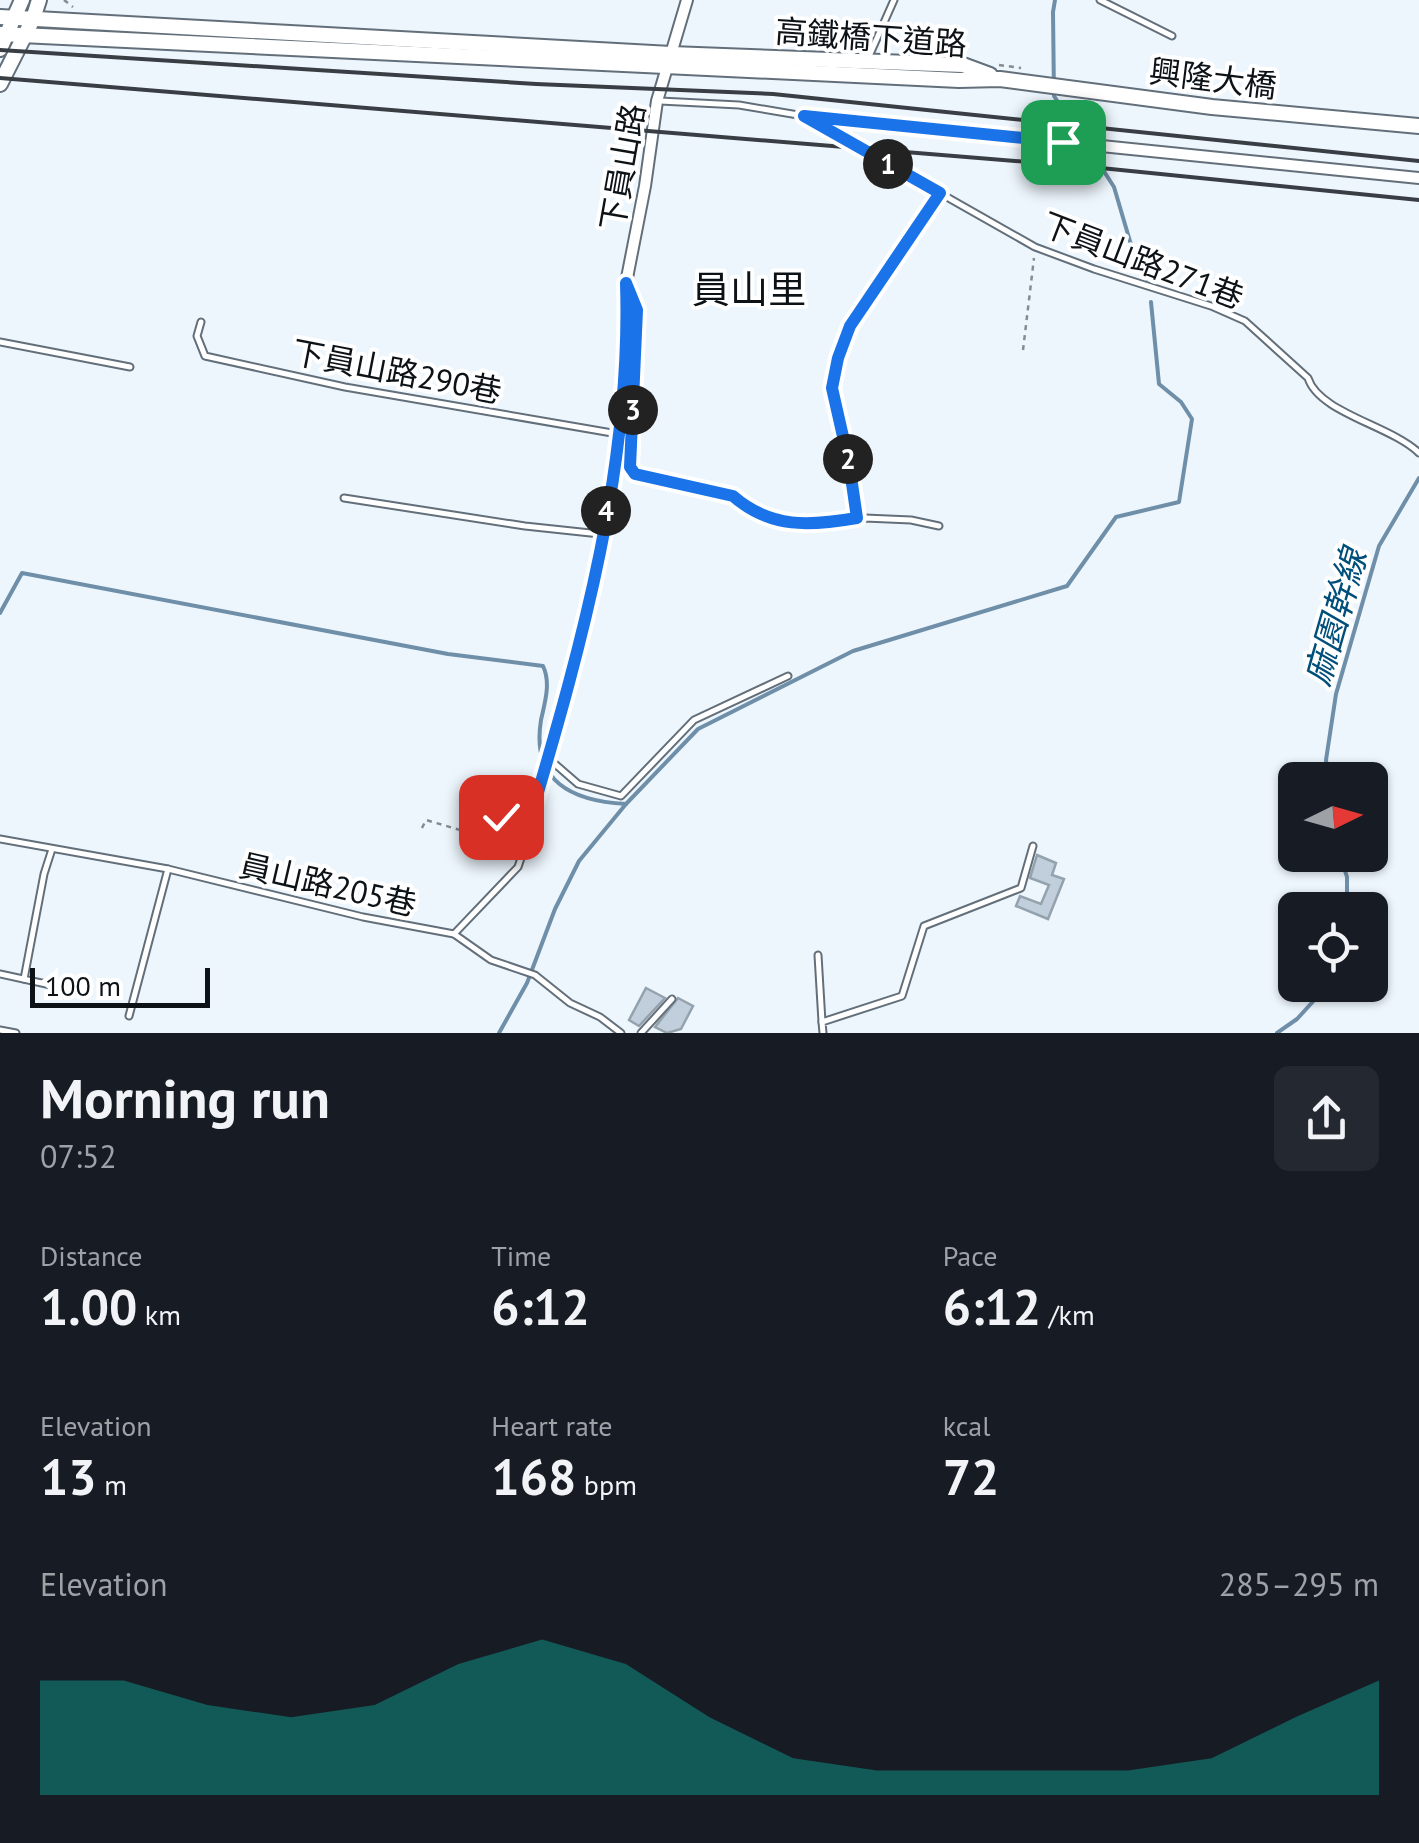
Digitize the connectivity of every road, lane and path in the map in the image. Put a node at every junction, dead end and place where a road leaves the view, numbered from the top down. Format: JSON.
{"nodes":[{"id":1,"x":22,"y":0,"type":"edge"},
{"id":2,"x":39,"y":0,"type":"edge"},
{"id":3,"x":687,"y":0,"type":"edge"},
{"id":4,"x":894,"y":0,"type":"edge"},
{"id":5,"x":1100,"y":0,"type":"edge"},
{"id":6,"x":8,"y":17,"type":"edge"},
{"id":7,"x":32,"y":20,"type":"junction"},
{"id":8,"x":1172,"y":36,"type":"dead end"},
{"id":9,"x":24,"y":37,"type":"junction"},
{"id":10,"x":2,"y":40,"type":"edge"},
{"id":11,"x":870,"y":54,"type":"dead end"},
{"id":12,"x":670,"y":60,"type":"junction"},
{"id":13,"x":1000,"y":78,"type":"joint"},
{"id":14,"x":0,"y":84,"type":"edge"},
{"id":15,"x":656,"y":100,"type":"junction"},
{"id":16,"x":804,"y":116,"type":"junction"},
{"id":17,"x":1419,"y":126,"type":"edge"},
{"id":18,"x":1419,"y":178,"type":"edge"},
{"id":19,"x":940,"y":193,"type":"junction"},
{"id":20,"x":1036,"y":246,"type":"junction"},
{"id":21,"x":626,"y":283,"type":"junction"},
{"id":22,"x":201,"y":322,"type":"dead end"},
{"id":23,"x":0,"y":342,"type":"edge"},
{"id":24,"x":1023,"y":350,"type":"dead end"},
{"id":25,"x":130,"y":367,"type":"dead end"},
{"id":26,"x":618,"y":434,"type":"junction"},
{"id":27,"x":1419,"y":453,"type":"edge"},
{"id":28,"x":344,"y":498,"type":"dead end"},
{"id":29,"x":857,"y":518,"type":"junction"},
{"id":30,"x":939,"y":526,"type":"dead end"},
{"id":31,"x":603,"y":534,"type":"junction"},
{"id":32,"x":788,"y":676,"type":"dead end"},
{"id":33,"x":548,"y":757,"type":"junction"},
{"id":34,"x":422,"y":828,"type":"dead end"},
{"id":35,"x":530,"y":831,"type":"junction"},
{"id":36,"x":0,"y":839,"type":"edge"},
{"id":37,"x":1033,"y":846,"type":"dead end"},
{"id":38,"x":52,"y":849,"type":"junction"},
{"id":39,"x":168,"y":869,"type":"junction"},
{"id":40,"x":454,"y":934,"type":"junction"},
{"id":41,"x":818,"y":955,"type":"dead end"},
{"id":42,"x":0,"y":974,"type":"edge"},
{"id":43,"x":24,"y":979,"type":"junction"},
{"id":44,"x":69,"y":989,"type":"dead end"},
{"id":45,"x":672,"y":999,"type":"dead end"},
{"id":46,"x":130,"y":1016,"type":"dead end"},
{"id":47,"x":822,"y":1022,"type":"junction"},
{"id":48,"x":0,"y":1030,"type":"edge"},
{"id":49,"x":16,"y":1033,"type":"edge"},
{"id":50,"x":621,"y":1033,"type":"edge"},
{"id":51,"x":641,"y":1033,"type":"edge"},
{"id":52,"x":824,"y":1033,"type":"edge"}],
"edges":[{"from":1,"to":6,"type":"street"},
{"from":2,"to":7,"type":"street"},
{"from":3,"to":12,"type":"street","name":"下員山路"},
{"from":4,"to":11,"type":"lane"},
{"from":5,"to":8,"type":"lane"},
{"from":6,"to":7,"type":"street","name":"高鐵橋下道路"},
{"from":6,"to":10,"type":"street"},
{"from":7,"to":9,"type":"street"},
{"from":7,"to":12,"type":"street","name":"高鐵橋下道路"},
{"from":9,"to":10,"type":"street","name":"高鐵橋下道路"},
{"from":9,"to":12,"type":"street","name":"高鐵橋下道路"},
{"from":9,"to":14,"type":"street"},
{"from":12,"to":13,"type":"street","name":"高鐵橋下道路"},
{"from":12,"to":15,"type":"street","name":"下員山路"},
{"from":13,"to":17,"type":"street","name":"興隆大橋"},
{"from":15,"to":16,"type":"lane","name":"下員山路271巷"},
{"from":15,"to":21,"type":"street","name":"下員山路"},
{"from":16,"to":18,"type":"street"},
{"from":16,"to":19,"type":"lane","name":"下員山路271巷"},
{"from":19,"to":20,"type":"lane","name":"下員山路271巷"},
{"from":19,"to":29,"type":"path"},
{"from":20,"to":24,"type":"path"},
{"from":20,"to":27,"type":"lane","name":"下員山路271巷"},
{"from":21,"to":26,"type":"street","name":"下員山路"},
{"from":21,"to":29,"type":"lane"},
{"from":22,"to":26,"type":"lane","name":"下員山路290巷"},
{"from":23,"to":25,"type":"lane"},
{"from":26,"to":31,"type":"street","name":"下員山路"},
{"from":28,"to":31,"type":"lane"},
{"from":29,"to":30,"type":"lane"},
{"from":31,"to":33,"type":"street","name":"下員山路"},
{"from":32,"to":33,"type":"lane"},
{"from":33,"to":35,"type":"lane"},
{"from":34,"to":35,"type":"path"},
{"from":35,"to":40,"type":"lane"},
{"from":36,"to":38,"type":"lane","name":"員山路205巷"},
{"from":37,"to":47,"type":"lane"},
{"from":38,"to":39,"type":"lane","name":"員山路205巷"},
{"from":38,"to":43,"type":"lane"},
{"from":39,"to":40,"type":"lane","name":"員山路205巷"},
{"from":39,"to":46,"type":"lane"},
{"from":40,"to":50,"type":"lane","name":"員山路205巷"},
{"from":41,"to":47,"type":"lane"},
{"from":42,"to":43,"type":"lane"},
{"from":43,"to":44,"type":"lane"},
{"from":45,"to":51,"type":"lane"},
{"from":47,"to":52,"type":"lane"},
{"from":48,"to":49,"type":"lane"}]}
